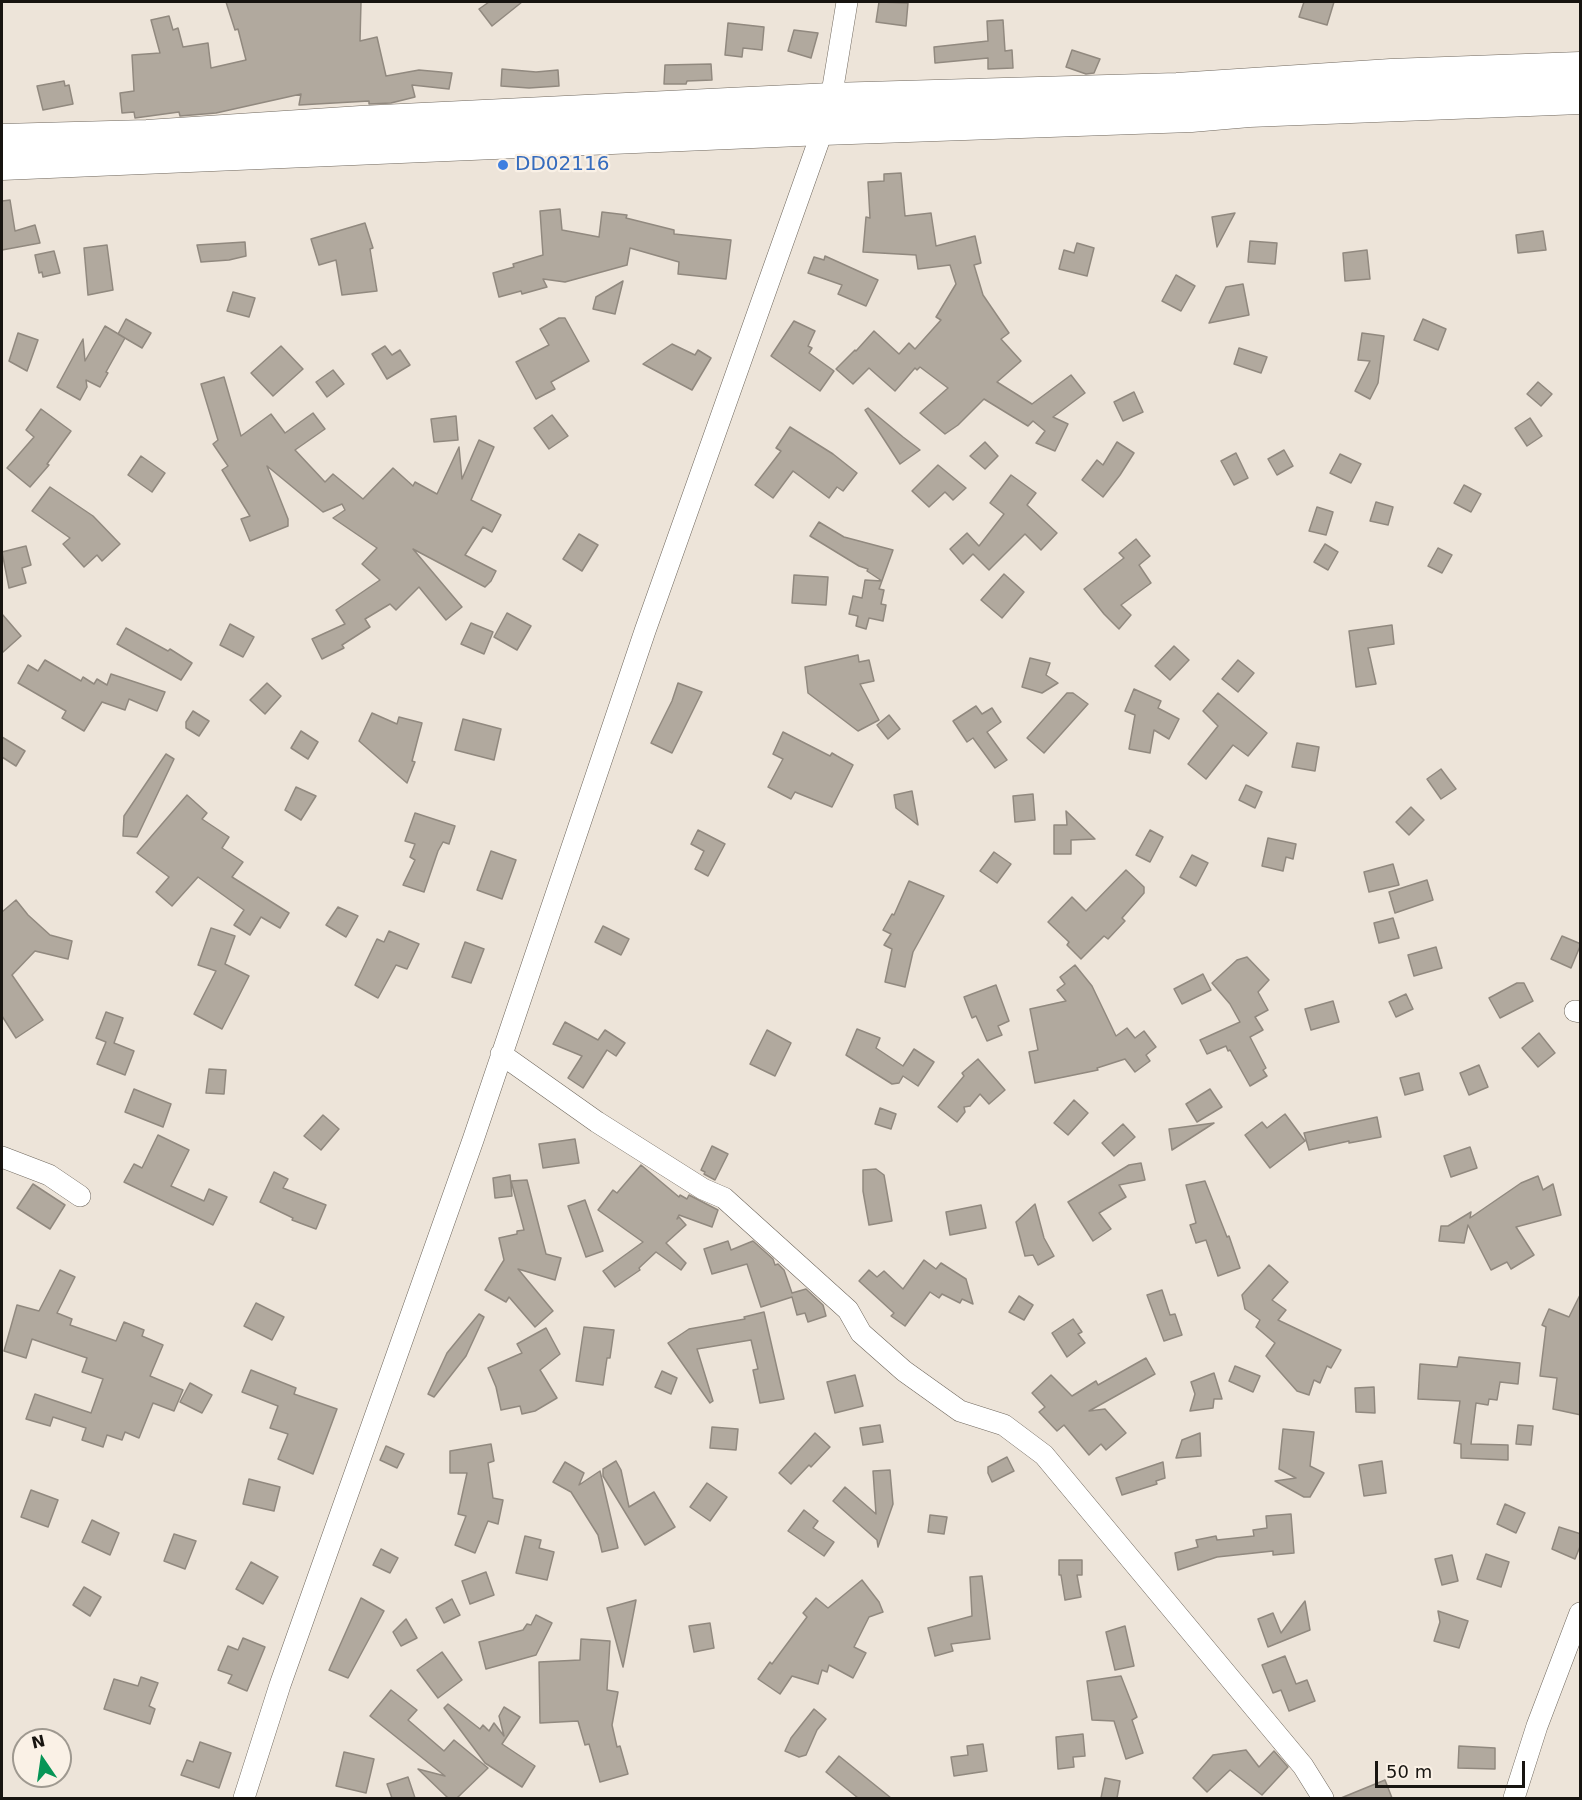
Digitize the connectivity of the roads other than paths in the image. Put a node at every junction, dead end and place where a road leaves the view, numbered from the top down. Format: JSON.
{"nodes":[{"id":1,"x":847,"y":2,"type":"edge"},
{"id":2,"x":1581,"y":68,"type":"edge"},
{"id":3,"x":1581,"y":98,"type":"edge"},
{"id":4,"x":831,"y":99,"type":"junction"},
{"id":5,"x":823,"y":129,"type":"junction"},
{"id":6,"x":2,"y":140,"type":"edge"},
{"id":7,"x":2,"y":164,"type":"edge"},
{"id":8,"x":501,"y":1054,"type":"junction"},
{"id":9,"x":2,"y":1157,"type":"edge"},
{"id":10,"x":80,"y":1196,"type":"dead end"},
{"id":11,"x":1581,"y":1613,"type":"edge"},
{"id":12,"x":244,"y":1798,"type":"edge"},
{"id":13,"x":1323,"y":1798,"type":"edge"},
{"id":14,"x":1514,"y":1798,"type":"edge"}],
"edges":[{"from":1,"to":4,"type":"street"},
{"from":2,"to":4,"type":"highway"},
{"from":3,"to":5,"type":"highway"},
{"from":4,"to":5,"type":"street"},
{"from":4,"to":6,"type":"highway"},
{"from":5,"to":7,"type":"highway"},
{"from":5,"to":8,"type":"street"},
{"from":8,"to":12,"type":"street"},
{"from":8,"to":13,"type":"street"},
{"from":9,"to":10,"type":"street"},
{"from":11,"to":14,"type":"street"}]}
